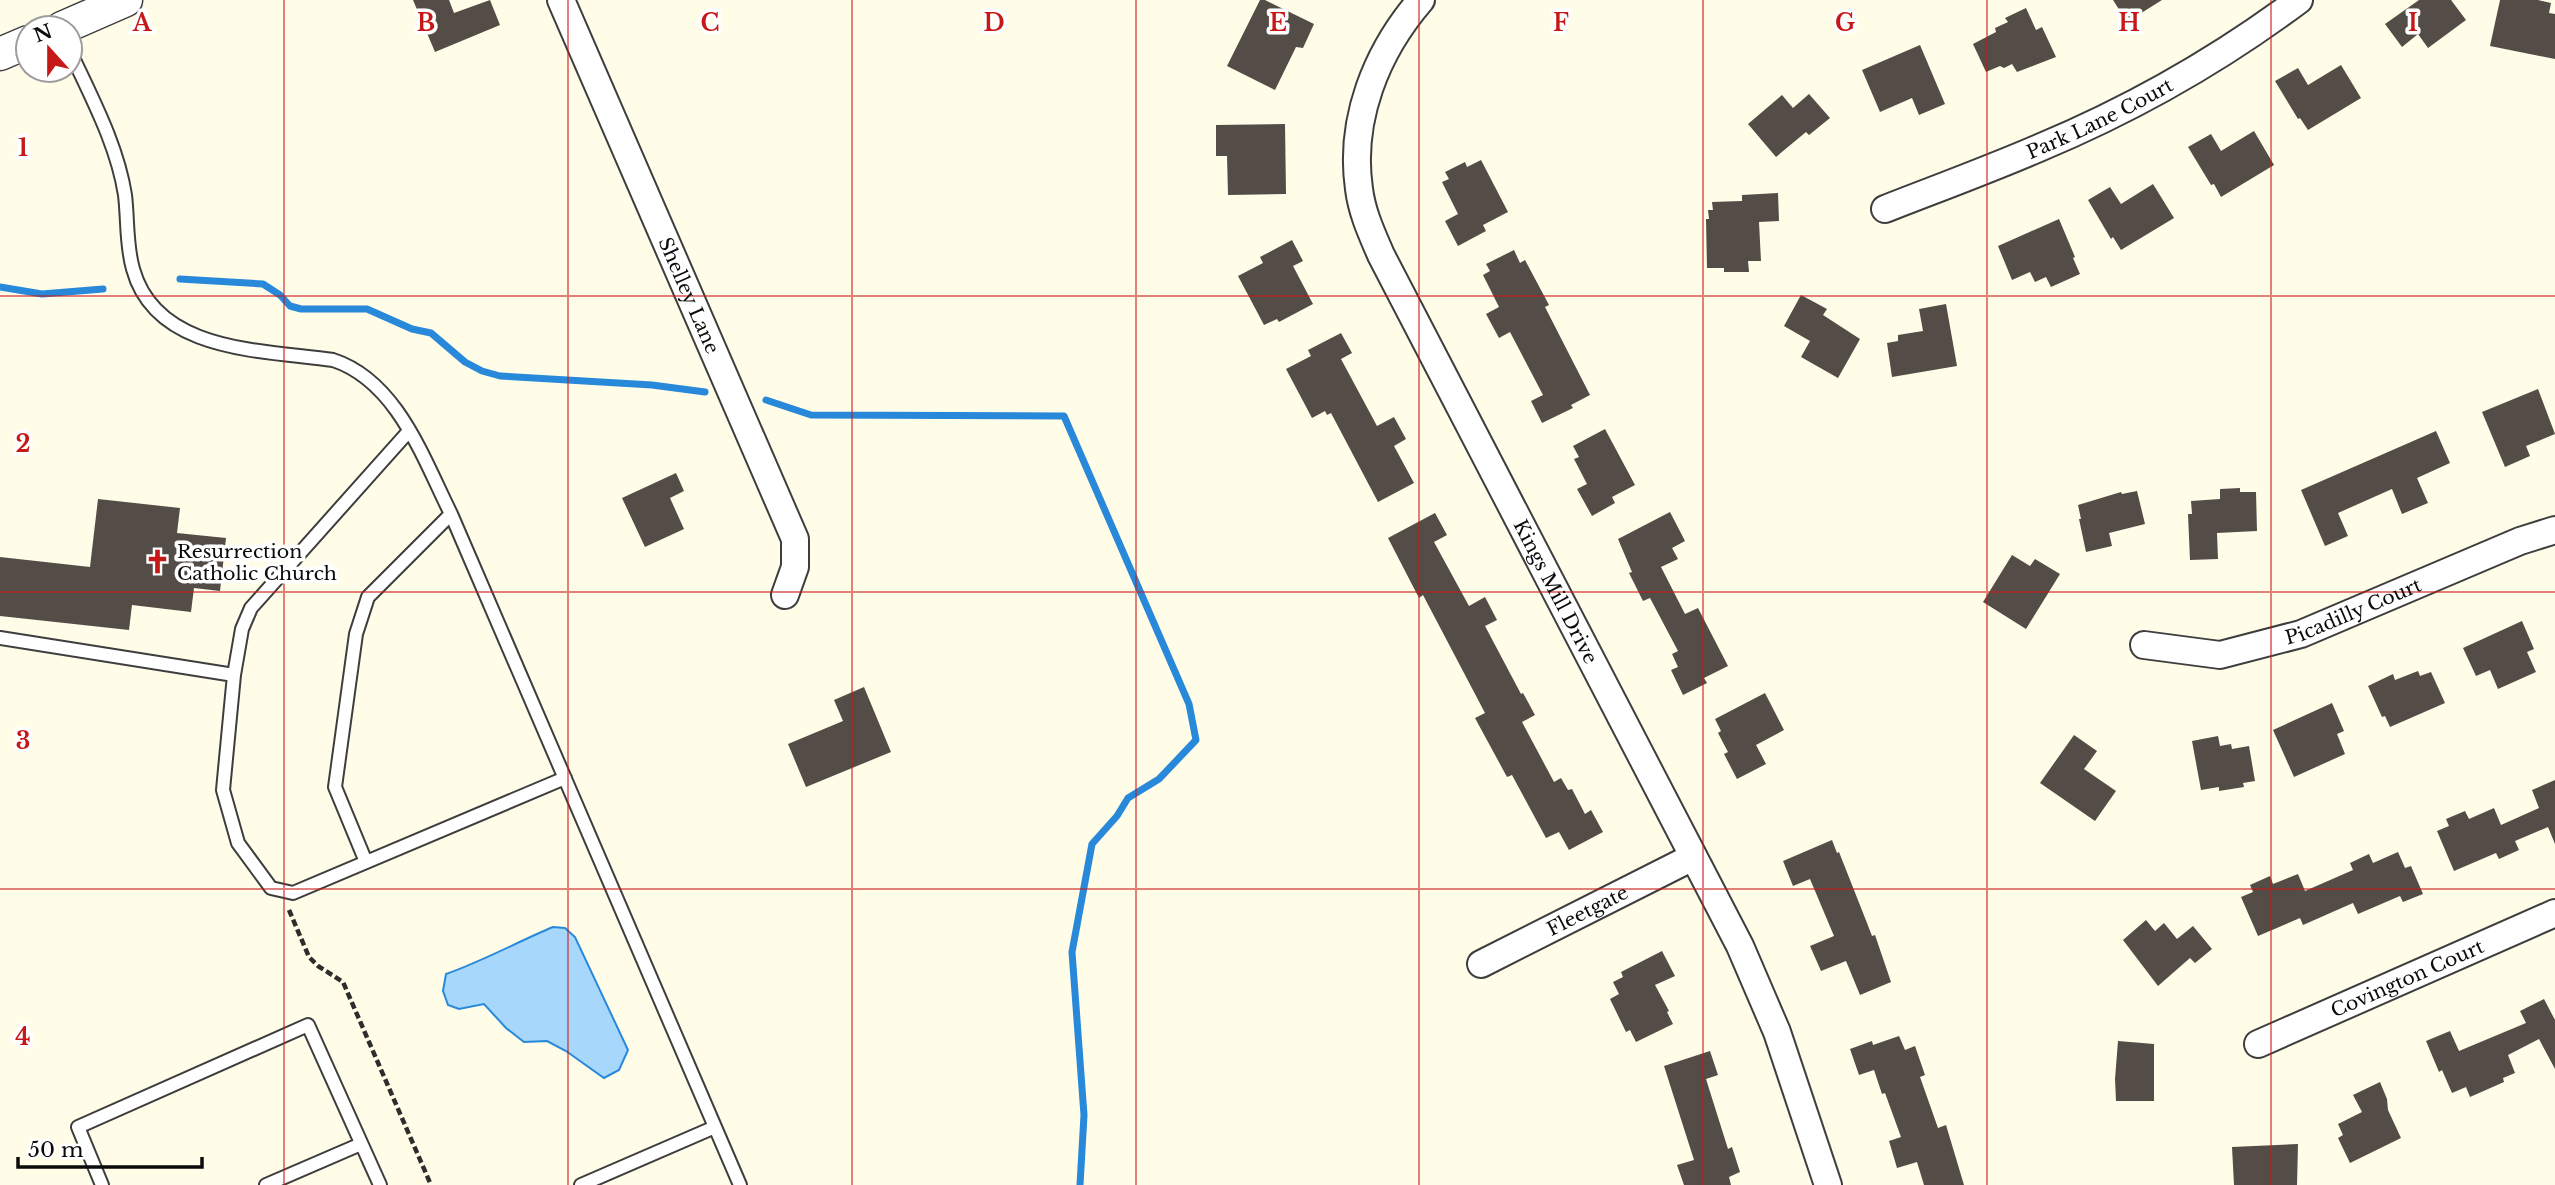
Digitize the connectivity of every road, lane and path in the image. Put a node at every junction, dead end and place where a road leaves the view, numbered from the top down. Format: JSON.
{"nodes":[{"id":1,"x":126,"y":0,"type":"edge"},
{"id":2,"x":561,"y":0,"type":"edge"},
{"id":3,"x":1420,"y":0,"type":"edge"},
{"id":4,"x":2299,"y":0,"type":"edge"},
{"id":5,"x":84,"y":18,"type":"edge"},
{"id":6,"x":84,"y":83,"type":"edge"},
{"id":7,"x":1885,"y":209,"type":"dead end"},
{"id":8,"x":409,"y":431,"type":"junction"},
{"id":9,"x":452,"y":514,"type":"junction"},
{"id":10,"x":2555,"y":530,"type":"edge"},
{"id":11,"x":785,"y":595,"type":"dead end"},
{"id":12,"x":0,"y":638,"type":"edge"},
{"id":13,"x":2144,"y":645,"type":"dead end"},
{"id":14,"x":234,"y":675,"type":"junction"},
{"id":15,"x":565,"y":778,"type":"junction"},
{"id":16,"x":1693,"y":857,"type":"junction"},
{"id":17,"x":366,"y":862,"type":"junction"},
{"id":18,"x":281,"y":890,"type":"junction"},
{"id":19,"x":2555,"y":913,"type":"edge"},
{"id":20,"x":1481,"y":964,"type":"dead end"},
{"id":21,"x":2258,"y":1044,"type":"dead end"},
{"id":22,"x":715,"y":1127,"type":"junction"},
{"id":23,"x":361,"y":1144,"type":"junction"},
{"id":24,"x":102,"y":1185,"type":"edge"},
{"id":25,"x":266,"y":1185,"type":"edge"},
{"id":26,"x":380,"y":1185,"type":"edge"},
{"id":27,"x":431,"y":1185,"type":"edge"},
{"id":28,"x":581,"y":1185,"type":"edge"},
{"id":29,"x":740,"y":1185,"type":"edge"},
{"id":30,"x":1828,"y":1185,"type":"edge"}],
"edges":[{"from":1,"to":5,"type":"street"},
{"from":2,"to":11,"type":"street","name":"Shelley Lane"},
{"from":3,"to":16,"type":"street","name":"Kings Mill Drive"},
{"from":4,"to":7,"type":"street","name":"Park Lane Court"},
{"from":6,"to":8,"type":"lane"},
{"from":8,"to":9,"type":"lane"},
{"from":8,"to":14,"type":"lane"},
{"from":9,"to":15,"type":"lane"},
{"from":9,"to":17,"type":"lane"},
{"from":10,"to":13,"type":"street","name":"Picadilly Court"},
{"from":12,"to":14,"type":"lane"},
{"from":14,"to":18,"type":"lane"},
{"from":15,"to":17,"type":"lane"},
{"from":15,"to":22,"type":"lane"},
{"from":16,"to":20,"type":"street","name":"Fleetgate"},
{"from":16,"to":30,"type":"street","name":"Kings Mill Drive"},
{"from":17,"to":18,"type":"lane"},
{"from":18,"to":27,"type":"path"},
{"from":19,"to":21,"type":"street","name":"Covington Court"},
{"from":22,"to":28,"type":"lane"},
{"from":22,"to":29,"type":"lane"},
{"from":23,"to":24,"type":"lane"},
{"from":23,"to":25,"type":"lane"},
{"from":23,"to":26,"type":"lane"}]}
